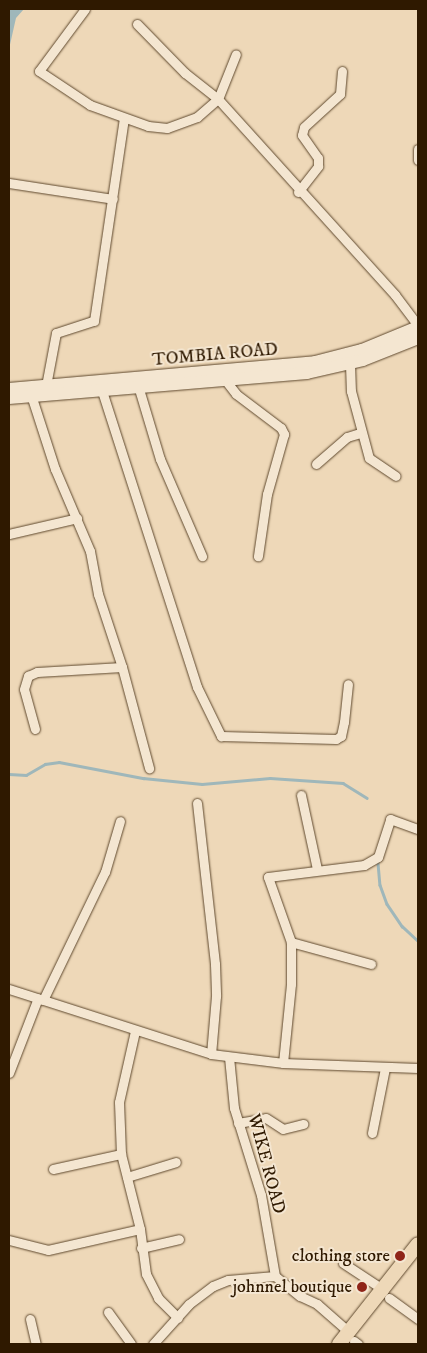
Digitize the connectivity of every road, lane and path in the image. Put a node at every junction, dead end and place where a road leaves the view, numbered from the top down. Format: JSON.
{"nodes":[{"id":1,"x":85,"y":9,"type":"edge"},
{"id":2,"x":137,"y":24,"type":"dead end"},
{"id":3,"x":236,"y":54,"type":"dead end"},
{"id":4,"x":342,"y":71,"type":"dead end"},
{"id":5,"x":218,"y":99,"type":"junction"},
{"id":6,"x":124,"y":118,"type":"junction"},
{"id":7,"x":418,"y":149,"type":"edge"},
{"id":8,"x":418,"y":160,"type":"edge"},
{"id":9,"x":9,"y":183,"type":"edge"},
{"id":10,"x":298,"y":192,"type":"junction"},
{"id":11,"x":113,"y":199,"type":"junction"},
{"id":12,"x":418,"y":327,"type":"edge"},
{"id":13,"x":418,"y":338,"type":"edge"},
{"id":14,"x":350,"y":364,"type":"junction"},
{"id":15,"x":226,"y":381,"type":"junction"},
{"id":16,"x":9,"y":389,"type":"edge"},
{"id":17,"x":139,"y":389,"type":"junction"},
{"id":18,"x":102,"y":391,"type":"junction"},
{"id":19,"x":40,"y":394,"type":"junction"},
{"id":20,"x":9,"y":398,"type":"edge"},
{"id":21,"x":360,"y":433,"type":"junction"},
{"id":22,"x":316,"y":464,"type":"dead end"},
{"id":23,"x":396,"y":476,"type":"dead end"},
{"id":24,"x":77,"y":518,"type":"junction"},
{"id":25,"x":9,"y":534,"type":"edge"},
{"id":26,"x":202,"y":556,"type":"dead end"},
{"id":27,"x":258,"y":556,"type":"dead end"},
{"id":28,"x":122,"y":666,"type":"junction"},
{"id":29,"x":348,"y":684,"type":"dead end"},
{"id":30,"x":35,"y":729,"type":"dead end"},
{"id":31,"x":149,"y":768,"type":"dead end"},
{"id":32,"x":301,"y":795,"type":"dead end"},
{"id":33,"x":197,"y":803,"type":"dead end"},
{"id":34,"x":120,"y":821,"type":"dead end"},
{"id":35,"x":418,"y":829,"type":"edge"},
{"id":36,"x":317,"y":869,"type":"junction"},
{"id":37,"x":291,"y":942,"type":"junction"},
{"id":38,"x":371,"y":964,"type":"dead end"},
{"id":39,"x":9,"y":989,"type":"edge"},
{"id":40,"x":41,"y":999,"type":"junction"},
{"id":41,"x":135,"y":1031,"type":"junction"},
{"id":42,"x":211,"y":1054,"type":"junction"},
{"id":43,"x":229,"y":1057,"type":"junction"},
{"id":44,"x":283,"y":1063,"type":"junction"},
{"id":45,"x":385,"y":1068,"type":"junction"},
{"id":46,"x":418,"y":1068,"type":"edge"},
{"id":47,"x":9,"y":1073,"type":"edge"},
{"id":48,"x":238,"y":1123,"type":"junction"},
{"id":49,"x":303,"y":1124,"type":"dead end"},
{"id":50,"x":372,"y":1133,"type":"dead end"},
{"id":51,"x":120,"y":1154,"type":"junction"},
{"id":52,"x":176,"y":1162,"type":"dead end"},
{"id":53,"x":53,"y":1169,"type":"dead end"},
{"id":54,"x":127,"y":1177,"type":"junction"},
{"id":55,"x":140,"y":1229,"type":"junction"},
{"id":56,"x":179,"y":1239,"type":"dead end"},
{"id":57,"x":9,"y":1240,"type":"edge"},
{"id":58,"x":418,"y":1244,"type":"edge"},
{"id":59,"x":141,"y":1248,"type":"junction"},
{"id":60,"x":418,"y":1260,"type":"edge"},
{"id":61,"x":342,"y":1263,"type":"dead end"},
{"id":62,"x":275,"y":1276,"type":"junction"},
{"id":63,"x":386,"y":1294,"type":"junction"},
{"id":64,"x":108,"y":1312,"type":"dead end"},
{"id":65,"x":178,"y":1318,"type":"junction"},
{"id":66,"x":418,"y":1318,"type":"edge"},
{"id":67,"x":30,"y":1319,"type":"dead end"},
{"id":68,"x":353,"y":1341,"type":"edge"},
{"id":69,"x":36,"y":1344,"type":"edge"},
{"id":70,"x":131,"y":1344,"type":"edge"},
{"id":71,"x":153,"y":1344,"type":"edge"},
{"id":72,"x":339,"y":1344,"type":"edge"}],
"edges":[{"from":1,"to":6,"type":"street"},
{"from":2,"to":5,"type":"street"},
{"from":3,"to":5,"type":"street"},
{"from":4,"to":10,"type":"street"},
{"from":5,"to":6,"type":"street"},
{"from":5,"to":10,"type":"street"},
{"from":6,"to":11,"type":"street"},
{"from":7,"to":8,"type":"street"},
{"from":9,"to":11,"type":"street"},
{"from":10,"to":12,"type":"street"},
{"from":11,"to":19,"type":"street"},
{"from":12,"to":19,"type":"main road","name":"TOMBIA ROAD"},
{"from":13,"to":14,"type":"main road","name":"TOMBIA ROAD"},
{"from":14,"to":15,"type":"main road","name":"TOMBIA ROAD"},
{"from":14,"to":21,"type":"street"},
{"from":15,"to":17,"type":"main road","name":"TOMBIA ROAD"},
{"from":15,"to":27,"type":"street"},
{"from":16,"to":19,"type":"main road","name":"TOMBIA ROAD"},
{"from":17,"to":18,"type":"main road","name":"TOMBIA ROAD"},
{"from":17,"to":26,"type":"street"},
{"from":18,"to":19,"type":"main road","name":"TOMBIA ROAD"},
{"from":18,"to":29,"type":"street"},
{"from":19,"to":20,"type":"main road","name":"TOMBIA ROAD"},
{"from":19,"to":24,"type":"street"},
{"from":21,"to":22,"type":"street"},
{"from":21,"to":23,"type":"street"},
{"from":24,"to":25,"type":"street"},
{"from":24,"to":28,"type":"street"},
{"from":28,"to":30,"type":"street"},
{"from":28,"to":31,"type":"street"},
{"from":32,"to":36,"type":"street"},
{"from":33,"to":42,"type":"street"},
{"from":34,"to":40,"type":"street"},
{"from":35,"to":36,"type":"street"},
{"from":36,"to":37,"type":"street"},
{"from":37,"to":38,"type":"street"},
{"from":37,"to":44,"type":"street"},
{"from":39,"to":40,"type":"street"},
{"from":40,"to":41,"type":"street"},
{"from":40,"to":47,"type":"street"},
{"from":41,"to":42,"type":"street"},
{"from":41,"to":51,"type":"street"},
{"from":42,"to":43,"type":"street"},
{"from":43,"to":44,"type":"street"},
{"from":43,"to":48,"type":"street","name":"WIKE ROAD"},
{"from":44,"to":45,"type":"street"},
{"from":45,"to":46,"type":"street"},
{"from":45,"to":50,"type":"street"},
{"from":48,"to":49,"type":"street"},
{"from":48,"to":62,"type":"street","name":"WIKE ROAD"},
{"from":51,"to":53,"type":"street"},
{"from":51,"to":54,"type":"street"},
{"from":52,"to":54,"type":"street"},
{"from":54,"to":55,"type":"street"},
{"from":55,"to":57,"type":"street"},
{"from":55,"to":59,"type":"street"},
{"from":56,"to":59,"type":"street"},
{"from":58,"to":63,"type":"main road"},
{"from":59,"to":65,"type":"street"},
{"from":60,"to":63,"type":"main road"},
{"from":61,"to":63,"type":"street"},
{"from":62,"to":65,"type":"street"},
{"from":62,"to":68,"type":"street"},
{"from":63,"to":66,"type":"street"},
{"from":63,"to":68,"type":"main road"},
{"from":64,"to":70,"type":"street"},
{"from":65,"to":71,"type":"street"},
{"from":67,"to":69,"type":"street"},
{"from":68,"to":72,"type":"main road"}]}
